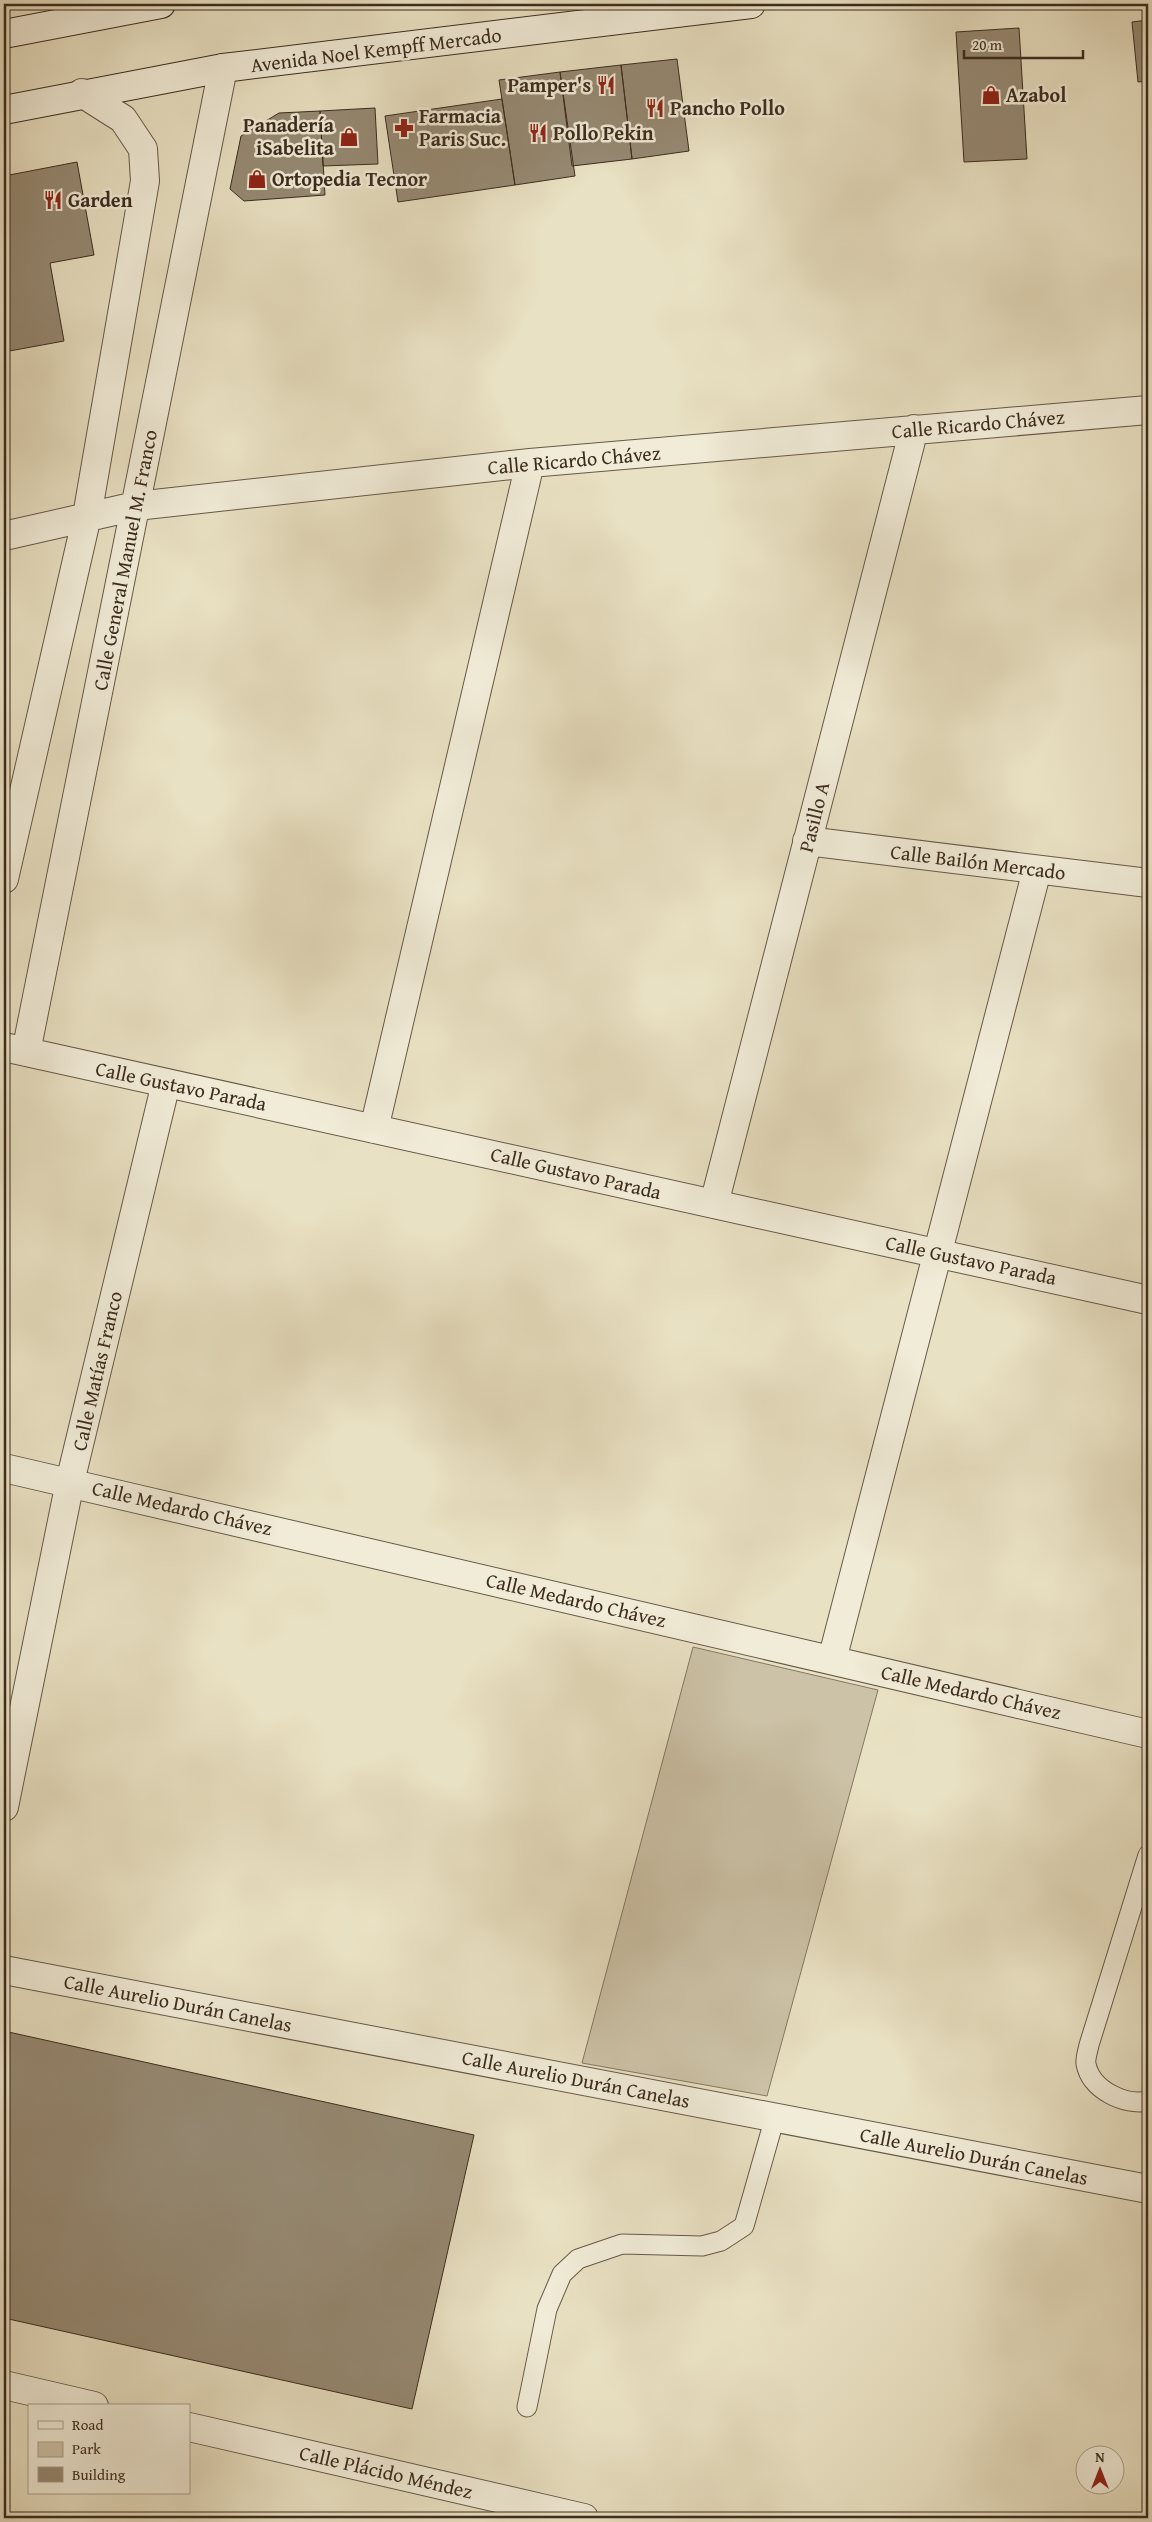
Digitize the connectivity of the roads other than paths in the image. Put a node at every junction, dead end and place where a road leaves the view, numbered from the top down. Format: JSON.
{"nodes":[{"id":1,"x":161,"y":4,"type":"edge"},
{"id":2,"x":751,"y":4,"type":"edge"},
{"id":3,"x":4,"y":34,"type":"edge"},
{"id":4,"x":223,"y":68,"type":"junction"},
{"id":5,"x":82,"y":94,"type":"junction"},
{"id":6,"x":4,"y":110,"type":"edge"},
{"id":7,"x":1148,"y":410,"type":"edge"},
{"id":8,"x":914,"y":429,"type":"junction"},
{"id":9,"x":530,"y":464,"type":"junction"},
{"id":10,"x":136,"y":506,"type":"junction"},
{"id":11,"x":87,"y":516,"type":"junction"},
{"id":12,"x":4,"y":536,"type":"edge"},
{"id":13,"x":807,"y":841,"type":"junction"},
{"id":14,"x":1037,"y":870,"type":"junction"},
{"id":15,"x":4,"y":879,"type":"edge"},
{"id":16,"x":1148,"y":882,"type":"edge"},
{"id":17,"x":15,"y":1049,"type":"edge"},
{"id":18,"x":166,"y":1082,"type":"junction"},
{"id":19,"x":374,"y":1128,"type":"junction"},
{"id":20,"x":714,"y":1204,"type":"junction"},
{"id":21,"x":938,"y":1253,"type":"junction"},
{"id":22,"x":1148,"y":1300,"type":"edge"},
{"id":23,"x":4,"y":1468,"type":"edge"},
{"id":24,"x":70,"y":1482,"type":"junction"},
{"id":25,"x":832,"y":1660,"type":"junction"},
{"id":26,"x":1148,"y":1734,"type":"edge"},
{"id":27,"x":4,"y":1807,"type":"edge"},
{"id":28,"x":1148,"y":1855,"type":"edge"},
{"id":29,"x":4,"y":1970,"type":"edge"},
{"id":30,"x":1148,"y":2101,"type":"edge"},
{"id":31,"x":774,"y":2117,"type":"junction"},
{"id":32,"x":1148,"y":2189,"type":"edge"},
{"id":33,"x":4,"y":2385,"type":"edge"},
{"id":34,"x":85,"y":2404,"type":"edge"},
{"id":35,"x":527,"y":2407,"type":"dead end"},
{"id":36,"x":190,"y":2427,"type":"edge"},
{"id":37,"x":584,"y":2518,"type":"edge"}],
"edges":[{"from":1,"to":3,"type":"street"},
{"from":2,"to":4,"type":"street","name":"Avenida Noel Kempff Mercado"},
{"from":4,"to":5,"type":"street","name":"Avenida Noel Kempff Mercado"},
{"from":4,"to":10,"type":"street","name":"Calle General Manuel M. Franco"},
{"from":5,"to":6,"type":"street","name":"Avenida Noel Kempff Mercado"},
{"from":5,"to":11,"type":"street"},
{"from":7,"to":8,"type":"street","name":"Calle Ricardo Chávez"},
{"from":8,"to":9,"type":"street","name":"Calle Ricardo Chávez"},
{"from":8,"to":13,"type":"street","name":"Pasillo A"},
{"from":9,"to":10,"type":"street","name":"Calle Ricardo Chávez"},
{"from":9,"to":19,"type":"street"},
{"from":10,"to":11,"type":"street","name":"Calle Ricardo Chávez"},
{"from":10,"to":17,"type":"street","name":"Calle General Manuel M. Franco"},
{"from":11,"to":12,"type":"street","name":"Calle Ricardo Chávez"},
{"from":11,"to":15,"type":"street"},
{"from":13,"to":14,"type":"street","name":"Calle Bailón Mercado"},
{"from":13,"to":20,"type":"street","name":"Pasillo A"},
{"from":14,"to":16,"type":"street","name":"Calle Bailón Mercado"},
{"from":14,"to":21,"type":"street"},
{"from":17,"to":18,"type":"street","name":"Calle Gustavo Parada"},
{"from":18,"to":19,"type":"street","name":"Calle Gustavo Parada"},
{"from":18,"to":24,"type":"street","name":"Calle Matías Franco"},
{"from":19,"to":20,"type":"street","name":"Calle Gustavo Parada"},
{"from":20,"to":21,"type":"street","name":"Calle Gustavo Parada"},
{"from":21,"to":22,"type":"street","name":"Calle Gustavo Parada"},
{"from":21,"to":25,"type":"street"},
{"from":23,"to":24,"type":"street","name":"Calle Medardo Chávez"},
{"from":24,"to":25,"type":"street","name":"Calle Medardo Chávez"},
{"from":24,"to":27,"type":"street","name":"Calle Matías Franco"},
{"from":25,"to":26,"type":"street","name":"Calle Medardo Chávez"},
{"from":28,"to":30,"type":"lane"},
{"from":29,"to":31,"type":"street","name":"Calle Aurelio Durán Canelas"},
{"from":31,"to":32,"type":"street","name":"Calle Aurelio Durán Canelas"},
{"from":31,"to":35,"type":"lane"},
{"from":33,"to":34,"type":"street"},
{"from":36,"to":37,"type":"street","name":"Calle Plácido Méndez"}]}
